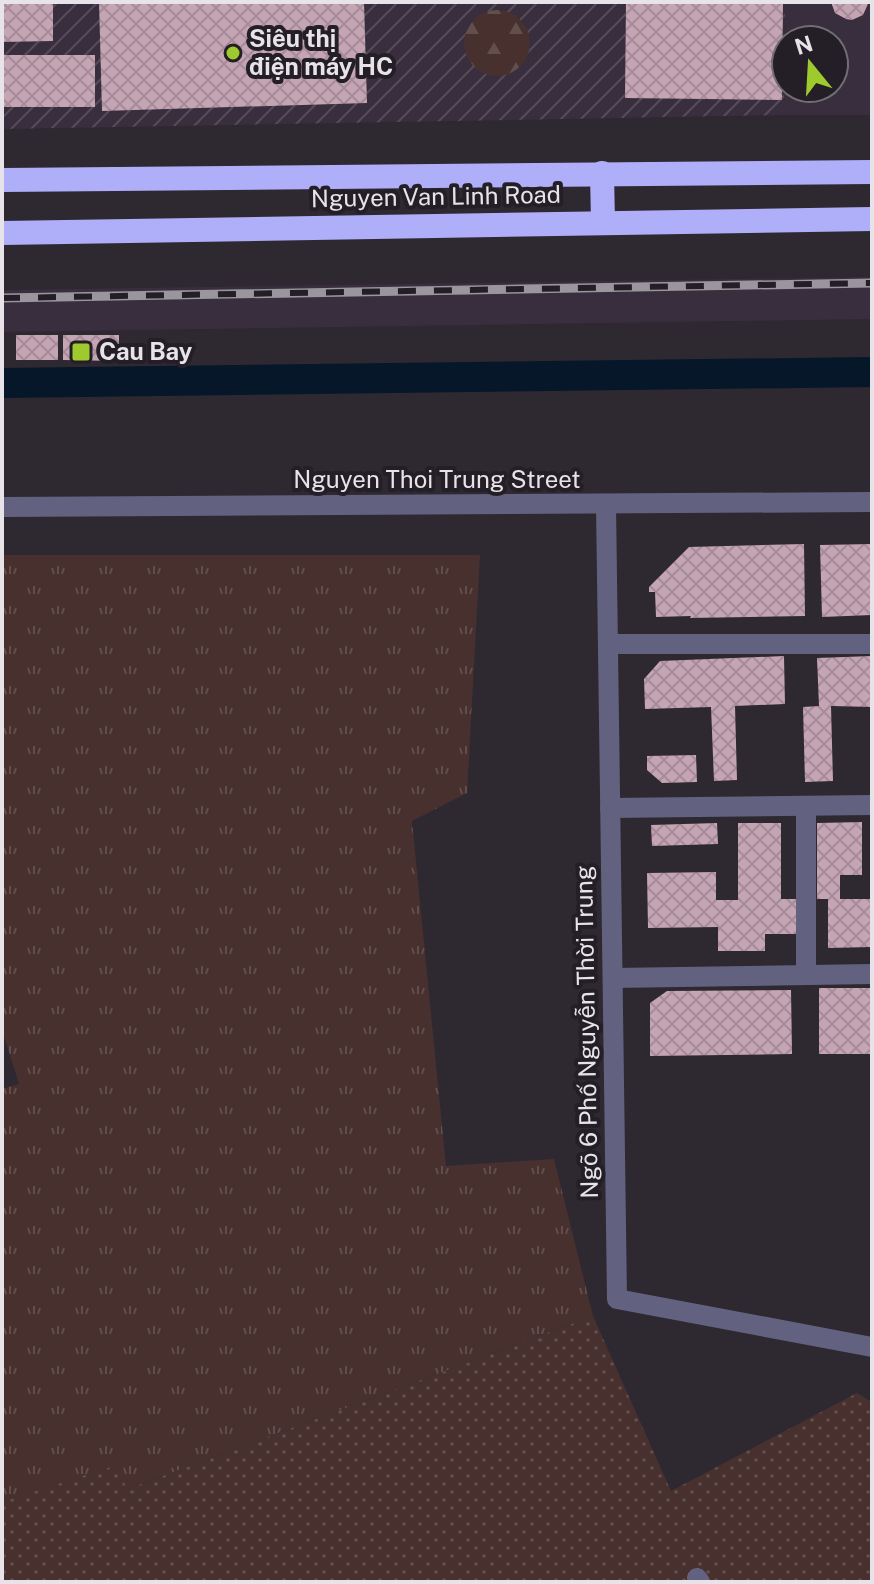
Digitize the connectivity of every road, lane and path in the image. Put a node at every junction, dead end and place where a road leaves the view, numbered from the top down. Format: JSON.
{"nodes":[{"id":1,"x":872,"y":172,"type":"edge"},
{"id":2,"x":602,"y":173,"type":"junction"},
{"id":3,"x":2,"y":180,"type":"edge"},
{"id":4,"x":872,"y":219,"type":"edge"},
{"id":5,"x":603,"y":222,"type":"junction"},
{"id":6,"x":2,"y":233,"type":"edge"},
{"id":7,"x":872,"y":502,"type":"edge"},
{"id":8,"x":606,"y":505,"type":"junction"},
{"id":9,"x":2,"y":507,"type":"edge"},
{"id":10,"x":608,"y":644,"type":"junction"},
{"id":11,"x":872,"y":644,"type":"edge"},
{"id":12,"x":872,"y":805,"type":"edge"},
{"id":13,"x":806,"y":806,"type":"junction"},
{"id":14,"x":610,"y":808,"type":"junction"},
{"id":15,"x":872,"y":974,"type":"edge"},
{"id":16,"x":806,"y":975,"type":"junction"},
{"id":17,"x":613,"y":978,"type":"junction"},
{"id":18,"x":872,"y":1347,"type":"edge"}],
"edges":[{"from":1,"to":2,"type":"highway","name":"Nguyen Van Linh Road"},
{"from":2,"to":3,"type":"highway","name":"Nguyen Van Linh Road"},
{"from":2,"to":5,"type":"highway"},
{"from":4,"to":5,"type":"highway","name":"Nguyen Van Linh Road"},
{"from":5,"to":6,"type":"highway","name":"Nguyen Van Linh Road"},
{"from":7,"to":8,"type":"street","name":"Nguyen Thoi Trung Street"},
{"from":8,"to":9,"type":"street","name":"Nguyen Thoi Trung Street"},
{"from":8,"to":10,"type":"street","name":"Ngõ 6 Phố Nguyễn Thời Trung"},
{"from":10,"to":11,"type":"street"},
{"from":10,"to":14,"type":"street","name":"Ngõ 6 Phố Nguyễn Thời Trung"},
{"from":12,"to":13,"type":"street"},
{"from":13,"to":14,"type":"street"},
{"from":13,"to":16,"type":"street"},
{"from":14,"to":17,"type":"street","name":"Ngõ 6 Phố Nguyễn Thời Trung"},
{"from":15,"to":16,"type":"street"},
{"from":16,"to":17,"type":"street"},
{"from":17,"to":18,"type":"street","name":"Ngõ 6 Phố Nguyễn Thời Trung"}]}
